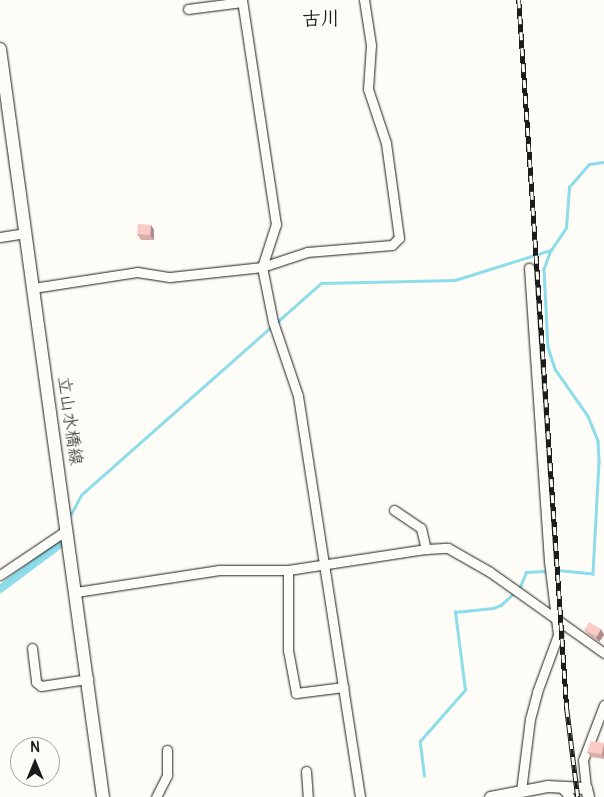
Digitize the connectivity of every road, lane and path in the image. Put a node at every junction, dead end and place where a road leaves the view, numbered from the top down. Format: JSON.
{"nodes":[{"id":1,"x":364,"y":0,"type":"edge"},
{"id":2,"x":242,"y":1,"type":"edge"},
{"id":3,"x":188,"y":9,"type":"dead end"},
{"id":4,"x":0,"y":50,"type":"edge"},
{"id":5,"x":2,"y":73,"type":"edge"},
{"id":6,"x":26,"y":233,"type":"junction"},
{"id":7,"x":0,"y":237,"type":"edge"},
{"id":8,"x":262,"y":267,"type":"junction"},
{"id":9,"x":530,"y":268,"type":"dead end"},
{"id":10,"x":33,"y":288,"type":"junction"},
{"id":11,"x":394,"y":510,"type":"dead end"},
{"id":12,"x":67,"y":530,"type":"junction"},
{"id":13,"x":426,"y":549,"type":"junction"},
{"id":14,"x":325,"y":564,"type":"junction"},
{"id":15,"x":288,"y":570,"type":"junction"},
{"id":16,"x":0,"y":576,"type":"edge"},
{"id":17,"x":76,"y":592,"type":"junction"},
{"id":18,"x":558,"y":622,"type":"junction"},
{"id":19,"x":32,"y":648,"type":"dead end"},
{"id":20,"x":604,"y":654,"type":"edge"},
{"id":21,"x":88,"y":679,"type":"junction"},
{"id":22,"x":344,"y":687,"type":"junction"},
{"id":23,"x":604,"y":705,"type":"edge"},
{"id":24,"x":167,"y":750,"type":"dead end"},
{"id":25,"x":306,"y":771,"type":"dead end"},
{"id":26,"x":561,"y":786,"type":"junction"},
{"id":27,"x":521,"y":791,"type":"junction"},
{"id":28,"x":587,"y":792,"type":"edge"},
{"id":29,"x":103,"y":797,"type":"edge"},
{"id":30,"x":156,"y":797,"type":"edge"},
{"id":31,"x":308,"y":797,"type":"edge"},
{"id":32,"x":360,"y":797,"type":"edge"},
{"id":33,"x":490,"y":797,"type":"edge"},
{"id":34,"x":570,"y":797,"type":"edge"}],
"edges":[{"from":1,"to":8,"type":"street"},
{"from":2,"to":3,"type":"street"},
{"from":2,"to":8,"type":"street"},
{"from":4,"to":5,"type":"main road","name":"立山水橋線"},
{"from":5,"to":6,"type":"main road","name":"立山水橋線"},
{"from":6,"to":7,"type":"street"},
{"from":6,"to":10,"type":"main road","name":"立山水橋線"},
{"from":8,"to":10,"type":"street"},
{"from":8,"to":14,"type":"street"},
{"from":9,"to":18,"type":"street"},
{"from":10,"to":12,"type":"main road","name":"立山水橋線"},
{"from":11,"to":13,"type":"street"},
{"from":12,"to":16,"type":"street"},
{"from":12,"to":17,"type":"main road","name":"立山水橋線"},
{"from":13,"to":14,"type":"street"},
{"from":13,"to":18,"type":"street"},
{"from":14,"to":15,"type":"street"},
{"from":14,"to":22,"type":"street"},
{"from":15,"to":17,"type":"street"},
{"from":15,"to":22,"type":"street"},
{"from":17,"to":21,"type":"main road","name":"立山水橋線"},
{"from":18,"to":20,"type":"street"},
{"from":18,"to":27,"type":"street"},
{"from":19,"to":21,"type":"street"},
{"from":21,"to":29,"type":"main road","name":"立山水橋線"},
{"from":22,"to":32,"type":"street"},
{"from":23,"to":28,"type":"street"},
{"from":24,"to":30,"type":"street"},
{"from":25,"to":31,"type":"street"},
{"from":26,"to":27,"type":"main road"},
{"from":26,"to":28,"type":"main road"},
{"from":26,"to":34,"type":"street"},
{"from":27,"to":33,"type":"main road"}]}
